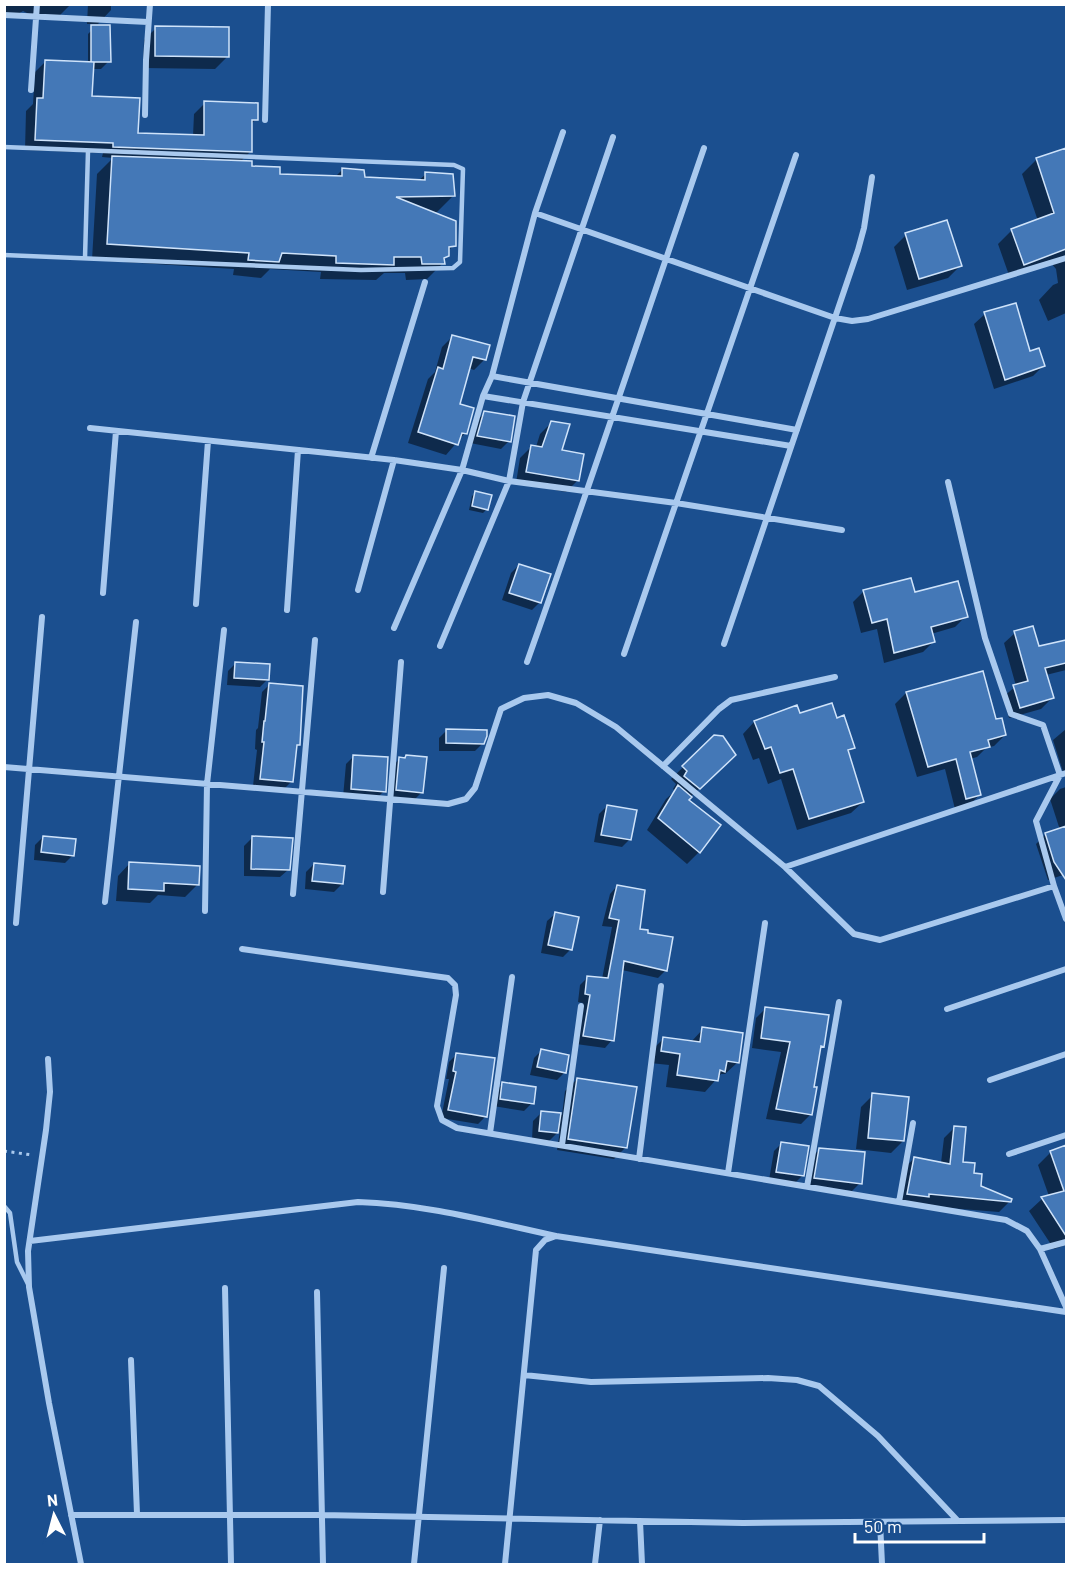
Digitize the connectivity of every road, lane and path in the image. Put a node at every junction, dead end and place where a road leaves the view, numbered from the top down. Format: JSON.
{"nodes":[{"id":1,"x":37,"y":4,"type":"edge"},
{"id":2,"x":150,"y":4,"type":"edge"},
{"id":3,"x":268,"y":4,"type":"edge"},
{"id":4,"x":4,"y":15,"type":"edge"},
{"id":5,"x":36,"y":17,"type":"junction"},
{"id":6,"x":148,"y":22,"type":"junction"},
{"id":7,"x":32,"y":90,"type":"dead end"},
{"id":8,"x":145,"y":115,"type":"dead end"},
{"id":9,"x":265,"y":120,"type":"dead end"},
{"id":10,"x":563,"y":132,"type":"dead end"},
{"id":11,"x":613,"y":137,"type":"dead end"},
{"id":12,"x":4,"y":147,"type":"edge"},
{"id":13,"x":704,"y":148,"type":"dead end"},
{"id":14,"x":88,"y":150,"type":"junction"},
{"id":15,"x":795,"y":154,"type":"dead end"},
{"id":16,"x":872,"y":177,"type":"dead end"},
{"id":17,"x":535,"y":213,"type":"junction"},
{"id":18,"x":582,"y":229,"type":"junction"},
{"id":19,"x":4,"y":255,"type":"edge"},
{"id":20,"x":85,"y":258,"type":"junction"},
{"id":21,"x":1066,"y":258,"type":"edge"},
{"id":22,"x":666,"y":259,"type":"junction"},
{"id":23,"x":425,"y":282,"type":"dead end"},
{"id":24,"x":750,"y":288,"type":"junction"},
{"id":25,"x":835,"y":318,"type":"junction"},
{"id":26,"x":492,"y":376,"type":"junction"},
{"id":27,"x":529,"y":384,"type":"junction"},
{"id":28,"x":483,"y":396,"type":"junction"},
{"id":29,"x":618,"y":399,"type":"junction"},
{"id":30,"x":523,"y":402,"type":"junction"},
{"id":31,"x":706,"y":414,"type":"junction"},
{"id":32,"x":611,"y":416,"type":"junction"},
{"id":33,"x":90,"y":428,"type":"dead end"},
{"id":34,"x":797,"y":430,"type":"junction"},
{"id":35,"x":116,"y":431,"type":"junction"},
{"id":36,"x":701,"y":431,"type":"junction"},
{"id":37,"x":208,"y":441,"type":"junction"},
{"id":38,"x":791,"y":446,"type":"junction"},
{"id":39,"x":298,"y":450,"type":"junction"},
{"id":40,"x":370,"y":458,"type":"junction"},
{"id":41,"x":394,"y":460,"type":"junction"},
{"id":42,"x":462,"y":470,"type":"junction"},
{"id":43,"x":508,"y":481,"type":"junction"},
{"id":44,"x":948,"y":482,"type":"dead end"},
{"id":45,"x":588,"y":491,"type":"junction"},
{"id":46,"x":676,"y":503,"type":"junction"},
{"id":47,"x":767,"y":518,"type":"junction"},
{"id":48,"x":842,"y":530,"type":"dead end"},
{"id":49,"x":358,"y":590,"type":"dead end"},
{"id":50,"x":103,"y":593,"type":"dead end"},
{"id":51,"x":196,"y":604,"type":"dead end"},
{"id":52,"x":287,"y":610,"type":"dead end"},
{"id":53,"x":42,"y":616,"type":"dead end"},
{"id":54,"x":136,"y":622,"type":"dead end"},
{"id":55,"x":394,"y":628,"type":"dead end"},
{"id":56,"x":224,"y":630,"type":"dead end"},
{"id":57,"x":315,"y":640,"type":"dead end"},
{"id":58,"x":724,"y":644,"type":"dead end"},
{"id":59,"x":440,"y":646,"type":"dead end"},
{"id":60,"x":624,"y":654,"type":"dead end"},
{"id":61,"x":401,"y":662,"type":"dead end"},
{"id":62,"x":527,"y":662,"type":"dead end"},
{"id":63,"x":835,"y":677,"type":"dead end"},
{"id":64,"x":663,"y":766,"type":"junction"},
{"id":65,"x":4,"y":767,"type":"edge"},
{"id":66,"x":28,"y":769,"type":"junction"},
{"id":67,"x":1063,"y":774,"type":"edge"},
{"id":68,"x":119,"y":777,"type":"junction"},
{"id":69,"x":207,"y":784,"type":"junction"},
{"id":70,"x":302,"y":792,"type":"junction"},
{"id":71,"x":390,"y":799,"type":"junction"},
{"id":72,"x":785,"y":867,"type":"junction"},
{"id":73,"x":1054,"y":886,"type":"junction"},
{"id":74,"x":383,"y":892,"type":"dead end"},
{"id":75,"x":293,"y":894,"type":"dead end"},
{"id":76,"x":105,"y":902,"type":"dead end"},
{"id":77,"x":205,"y":911,"type":"dead end"},
{"id":78,"x":1066,"y":919,"type":"edge"},
{"id":79,"x":16,"y":923,"type":"dead end"},
{"id":80,"x":765,"y":923,"type":"dead end"},
{"id":81,"x":242,"y":950,"type":"dead end"},
{"id":82,"x":1066,"y":969,"type":"edge"},
{"id":83,"x":512,"y":977,"type":"dead end"},
{"id":84,"x":662,"y":986,"type":"dead end"},
{"id":85,"x":839,"y":1002,"type":"dead end"},
{"id":86,"x":581,"y":1006,"type":"dead end"},
{"id":87,"x":947,"y":1009,"type":"dead end"},
{"id":88,"x":1066,"y":1054,"type":"edge"},
{"id":89,"x":48,"y":1059,"type":"dead end"},
{"id":90,"x":990,"y":1080,"type":"dead end"},
{"id":91,"x":913,"y":1123,"type":"dead end"},
{"id":92,"x":490,"y":1133,"type":"junction"},
{"id":93,"x":1066,"y":1135,"type":"edge"},
{"id":94,"x":562,"y":1145,"type":"junction"},
{"id":95,"x":4,"y":1151,"type":"edge"},
{"id":96,"x":1010,"y":1154,"type":"dead end"},
{"id":97,"x":43,"y":1157,"type":"junction"},
{"id":98,"x":639,"y":1158,"type":"junction"},
{"id":99,"x":728,"y":1173,"type":"junction"},
{"id":100,"x":807,"y":1187,"type":"junction"},
{"id":101,"x":899,"y":1202,"type":"junction"},
{"id":102,"x":4,"y":1206,"type":"edge"},
{"id":103,"x":556,"y":1236,"type":"junction"},
{"id":104,"x":30,"y":1241,"type":"junction"},
{"id":105,"x":1066,"y":1242,"type":"edge"},
{"id":106,"x":1040,"y":1249,"type":"junction"},
{"id":107,"x":444,"y":1268,"type":"dead end"},
{"id":108,"x":29,"y":1287,"type":"junction"},
{"id":109,"x":225,"y":1288,"type":"dead end"},
{"id":110,"x":317,"y":1292,"type":"dead end"},
{"id":111,"x":1066,"y":1307,"type":"edge"},
{"id":112,"x":1066,"y":1312,"type":"edge"},
{"id":113,"x":131,"y":1360,"type":"dead end"},
{"id":114,"x":524,"y":1375,"type":"junction"},
{"id":115,"x":137,"y":1514,"type":"junction"},
{"id":116,"x":230,"y":1514,"type":"junction"},
{"id":117,"x":71,"y":1515,"type":"junction"},
{"id":118,"x":321,"y":1515,"type":"junction"},
{"id":119,"x":418,"y":1516,"type":"junction"},
{"id":120,"x":509,"y":1518,"type":"junction"},
{"id":121,"x":600,"y":1520,"type":"junction"},
{"id":122,"x":1066,"y":1520,"type":"edge"},
{"id":123,"x":640,"y":1521,"type":"junction"},
{"id":124,"x":958,"y":1521,"type":"junction"},
{"id":125,"x":880,"y":1522,"type":"junction"},
{"id":126,"x":81,"y":1564,"type":"edge"},
{"id":127,"x":231,"y":1564,"type":"edge"},
{"id":128,"x":323,"y":1564,"type":"edge"},
{"id":129,"x":414,"y":1564,"type":"edge"},
{"id":130,"x":505,"y":1564,"type":"edge"},
{"id":131,"x":595,"y":1564,"type":"edge"},
{"id":132,"x":642,"y":1564,"type":"edge"},
{"id":133,"x":882,"y":1564,"type":"edge"}],
"edges":[{"from":1,"to":5,"type":"street"},
{"from":2,"to":6,"type":"street"},
{"from":3,"to":9,"type":"street"},
{"from":4,"to":5,"type":"street"},
{"from":5,"to":6,"type":"street"},
{"from":5,"to":7,"type":"street"},
{"from":6,"to":8,"type":"street"},
{"from":10,"to":17,"type":"street"},
{"from":11,"to":18,"type":"street"},
{"from":12,"to":14,"type":"lane"},
{"from":13,"to":22,"type":"street"},
{"from":14,"to":20,"type":"lane"},
{"from":14,"to":20,"type":"lane"},
{"from":15,"to":24,"type":"street"},
{"from":16,"to":25,"type":"street"},
{"from":17,"to":18,"type":"street"},
{"from":17,"to":26,"type":"street"},
{"from":18,"to":22,"type":"street"},
{"from":18,"to":27,"type":"street"},
{"from":19,"to":20,"type":"lane"},
{"from":21,"to":25,"type":"street"},
{"from":22,"to":24,"type":"street"},
{"from":22,"to":29,"type":"street"},
{"from":23,"to":40,"type":"street"},
{"from":24,"to":25,"type":"street"},
{"from":24,"to":31,"type":"street"},
{"from":25,"to":34,"type":"street"},
{"from":26,"to":27,"type":"street"},
{"from":26,"to":28,"type":"street"},
{"from":27,"to":29,"type":"street"},
{"from":27,"to":30,"type":"street"},
{"from":28,"to":30,"type":"street"},
{"from":28,"to":42,"type":"street"},
{"from":29,"to":31,"type":"street"},
{"from":29,"to":32,"type":"street"},
{"from":30,"to":32,"type":"street"},
{"from":30,"to":43,"type":"street"},
{"from":31,"to":34,"type":"street"},
{"from":31,"to":36,"type":"street"},
{"from":32,"to":36,"type":"street"},
{"from":32,"to":45,"type":"street"},
{"from":33,"to":35,"type":"street"},
{"from":34,"to":38,"type":"street"},
{"from":35,"to":37,"type":"street"},
{"from":35,"to":50,"type":"street"},
{"from":36,"to":38,"type":"street"},
{"from":36,"to":46,"type":"street"},
{"from":37,"to":39,"type":"street"},
{"from":37,"to":51,"type":"street"},
{"from":38,"to":47,"type":"street"},
{"from":39,"to":40,"type":"street"},
{"from":39,"to":52,"type":"street"},
{"from":40,"to":41,"type":"street"},
{"from":41,"to":42,"type":"street"},
{"from":41,"to":49,"type":"street"},
{"from":42,"to":43,"type":"street"},
{"from":42,"to":55,"type":"street"},
{"from":43,"to":45,"type":"street"},
{"from":43,"to":59,"type":"street"},
{"from":44,"to":67,"type":"street"},
{"from":45,"to":46,"type":"street"},
{"from":45,"to":62,"type":"street"},
{"from":46,"to":47,"type":"street"},
{"from":46,"to":60,"type":"street"},
{"from":47,"to":48,"type":"street"},
{"from":47,"to":58,"type":"street"},
{"from":53,"to":66,"type":"street"},
{"from":54,"to":68,"type":"street"},
{"from":56,"to":69,"type":"street"},
{"from":57,"to":70,"type":"street"},
{"from":61,"to":71,"type":"street"},
{"from":63,"to":64,"type":"street"},
{"from":64,"to":71,"type":"street"},
{"from":64,"to":72,"type":"street"},
{"from":65,"to":66,"type":"street"},
{"from":66,"to":68,"type":"street"},
{"from":66,"to":79,"type":"street"},
{"from":67,"to":72,"type":"street"},
{"from":67,"to":73,"type":"street"},
{"from":68,"to":69,"type":"street"},
{"from":68,"to":76,"type":"street"},
{"from":69,"to":70,"type":"street"},
{"from":69,"to":77,"type":"street"},
{"from":70,"to":71,"type":"street"},
{"from":70,"to":75,"type":"street"},
{"from":71,"to":74,"type":"street"},
{"from":72,"to":73,"type":"street"},
{"from":73,"to":78,"type":"street"},
{"from":80,"to":99,"type":"street"},
{"from":81,"to":92,"type":"street"},
{"from":82,"to":87,"type":"street"},
{"from":83,"to":92,"type":"street"},
{"from":84,"to":98,"type":"street"},
{"from":85,"to":100,"type":"street"},
{"from":86,"to":94,"type":"street"},
{"from":88,"to":90,"type":"street"},
{"from":89,"to":97,"type":"street"},
{"from":91,"to":101,"type":"street"},
{"from":92,"to":94,"type":"street"},
{"from":93,"to":96,"type":"street"},
{"from":94,"to":98,"type":"street"},
{"from":95,"to":97,"type":"path"},
{"from":97,"to":104,"type":"street"},
{"from":98,"to":99,"type":"street"},
{"from":99,"to":100,"type":"street"},
{"from":100,"to":101,"type":"street"},
{"from":101,"to":106,"type":"street"},
{"from":102,"to":108,"type":"lane"},
{"from":103,"to":104,"type":"street"},
{"from":103,"to":112,"type":"street"},
{"from":103,"to":114,"type":"street"},
{"from":104,"to":108,"type":"street"},
{"from":105,"to":106,"type":"street"},
{"from":106,"to":111,"type":"street"},
{"from":107,"to":119,"type":"street"},
{"from":108,"to":117,"type":"street"},
{"from":109,"to":116,"type":"street"},
{"from":110,"to":118,"type":"street"},
{"from":113,"to":115,"type":"street"},
{"from":114,"to":120,"type":"street"},
{"from":114,"to":124,"type":"street"},
{"from":115,"to":116,"type":"street"},
{"from":115,"to":117,"type":"street"},
{"from":116,"to":118,"type":"street"},
{"from":116,"to":127,"type":"street"},
{"from":117,"to":126,"type":"street"},
{"from":118,"to":119,"type":"street"},
{"from":118,"to":128,"type":"street"},
{"from":119,"to":120,"type":"street"},
{"from":119,"to":129,"type":"street"},
{"from":120,"to":121,"type":"street"},
{"from":120,"to":130,"type":"street"},
{"from":121,"to":123,"type":"street"},
{"from":121,"to":131,"type":"street"},
{"from":122,"to":124,"type":"street"},
{"from":123,"to":125,"type":"street"},
{"from":123,"to":132,"type":"street"},
{"from":124,"to":125,"type":"street"},
{"from":125,"to":133,"type":"street"}]}
